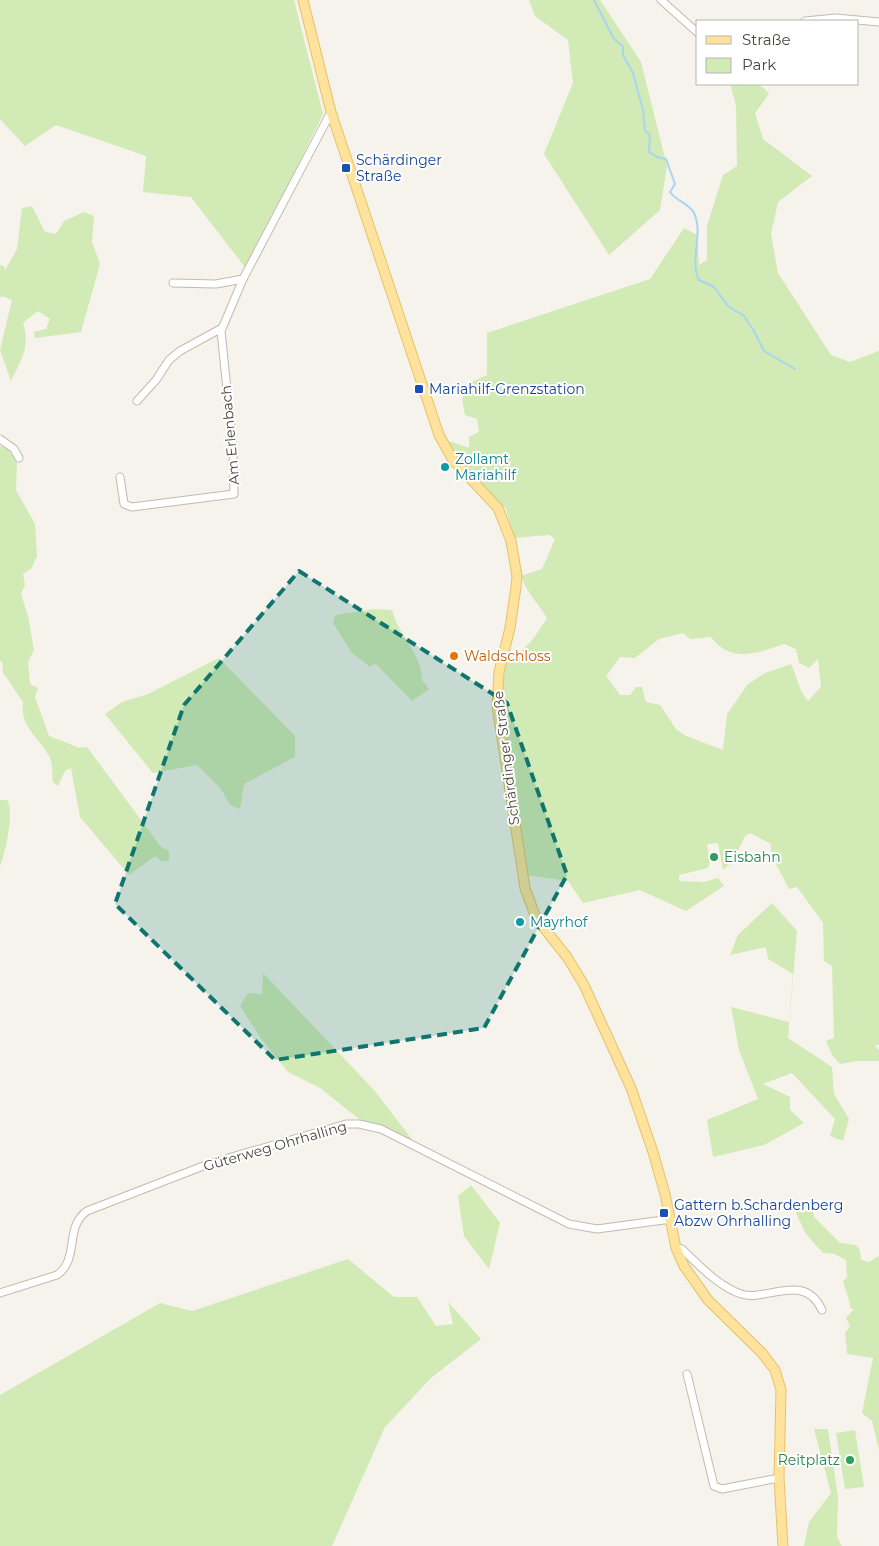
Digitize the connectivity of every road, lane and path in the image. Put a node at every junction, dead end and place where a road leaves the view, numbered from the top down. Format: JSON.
{"nodes":[{"id":1,"x":303,"y":0,"type":"edge"},
{"id":2,"x":661,"y":0,"type":"edge"},
{"id":3,"x":815,"y":20,"type":"edge"},
{"id":4,"x":858,"y":20,"type":"edge"},
{"id":5,"x":859,"y":20,"type":"edge"},
{"id":6,"x":879,"y":22,"type":"edge"},
{"id":7,"x":696,"y":31,"type":"edge"},
{"id":8,"x":331,"y":112,"type":"junction"},
{"id":9,"x":244,"y":279,"type":"junction"},
{"id":10,"x":173,"y":283,"type":"dead end"},
{"id":11,"x":222,"y":328,"type":"junction"},
{"id":12,"x":138,"y":400,"type":"dead end"},
{"id":13,"x":0,"y":439,"type":"edge"},
{"id":14,"x":20,"y":458,"type":"dead end"},
{"id":15,"x":120,"y":477,"type":"dead end"},
{"id":16,"x":671,"y":1219,"type":"junction"},
{"id":17,"x":676,"y":1248,"type":"junction"},
{"id":18,"x":0,"y":1293,"type":"edge"},
{"id":19,"x":822,"y":1310,"type":"dead end"},
{"id":20,"x":687,"y":1374,"type":"dead end"},
{"id":21,"x":779,"y":1478,"type":"junction"},
{"id":22,"x":783,"y":1546,"type":"edge"}],
"edges":[{"from":1,"to":8,"type":"main road","name":"Schärdinger Straße"},
{"from":2,"to":7,"type":"street"},
{"from":3,"to":4,"type":"street"},
{"from":5,"to":6,"type":"street"},
{"from":8,"to":9,"type":"street"},
{"from":8,"to":16,"type":"main road","name":"Schärdinger Straße"},
{"from":9,"to":10,"type":"street"},
{"from":9,"to":11,"type":"street","name":"Am Erlenbach"},
{"from":11,"to":12,"type":"street"},
{"from":11,"to":15,"type":"street","name":"Am Erlenbach"},
{"from":13,"to":14,"type":"street"},
{"from":16,"to":17,"type":"main road","name":"Schärdinger Straße"},
{"from":16,"to":18,"type":"street","name":"Güterweg Ohrhalling"},
{"from":17,"to":19,"type":"street"},
{"from":17,"to":21,"type":"main road","name":"Schärdinger Straße"},
{"from":20,"to":21,"type":"street"},
{"from":21,"to":22,"type":"main road","name":"Schärdinger Straße"}]}
